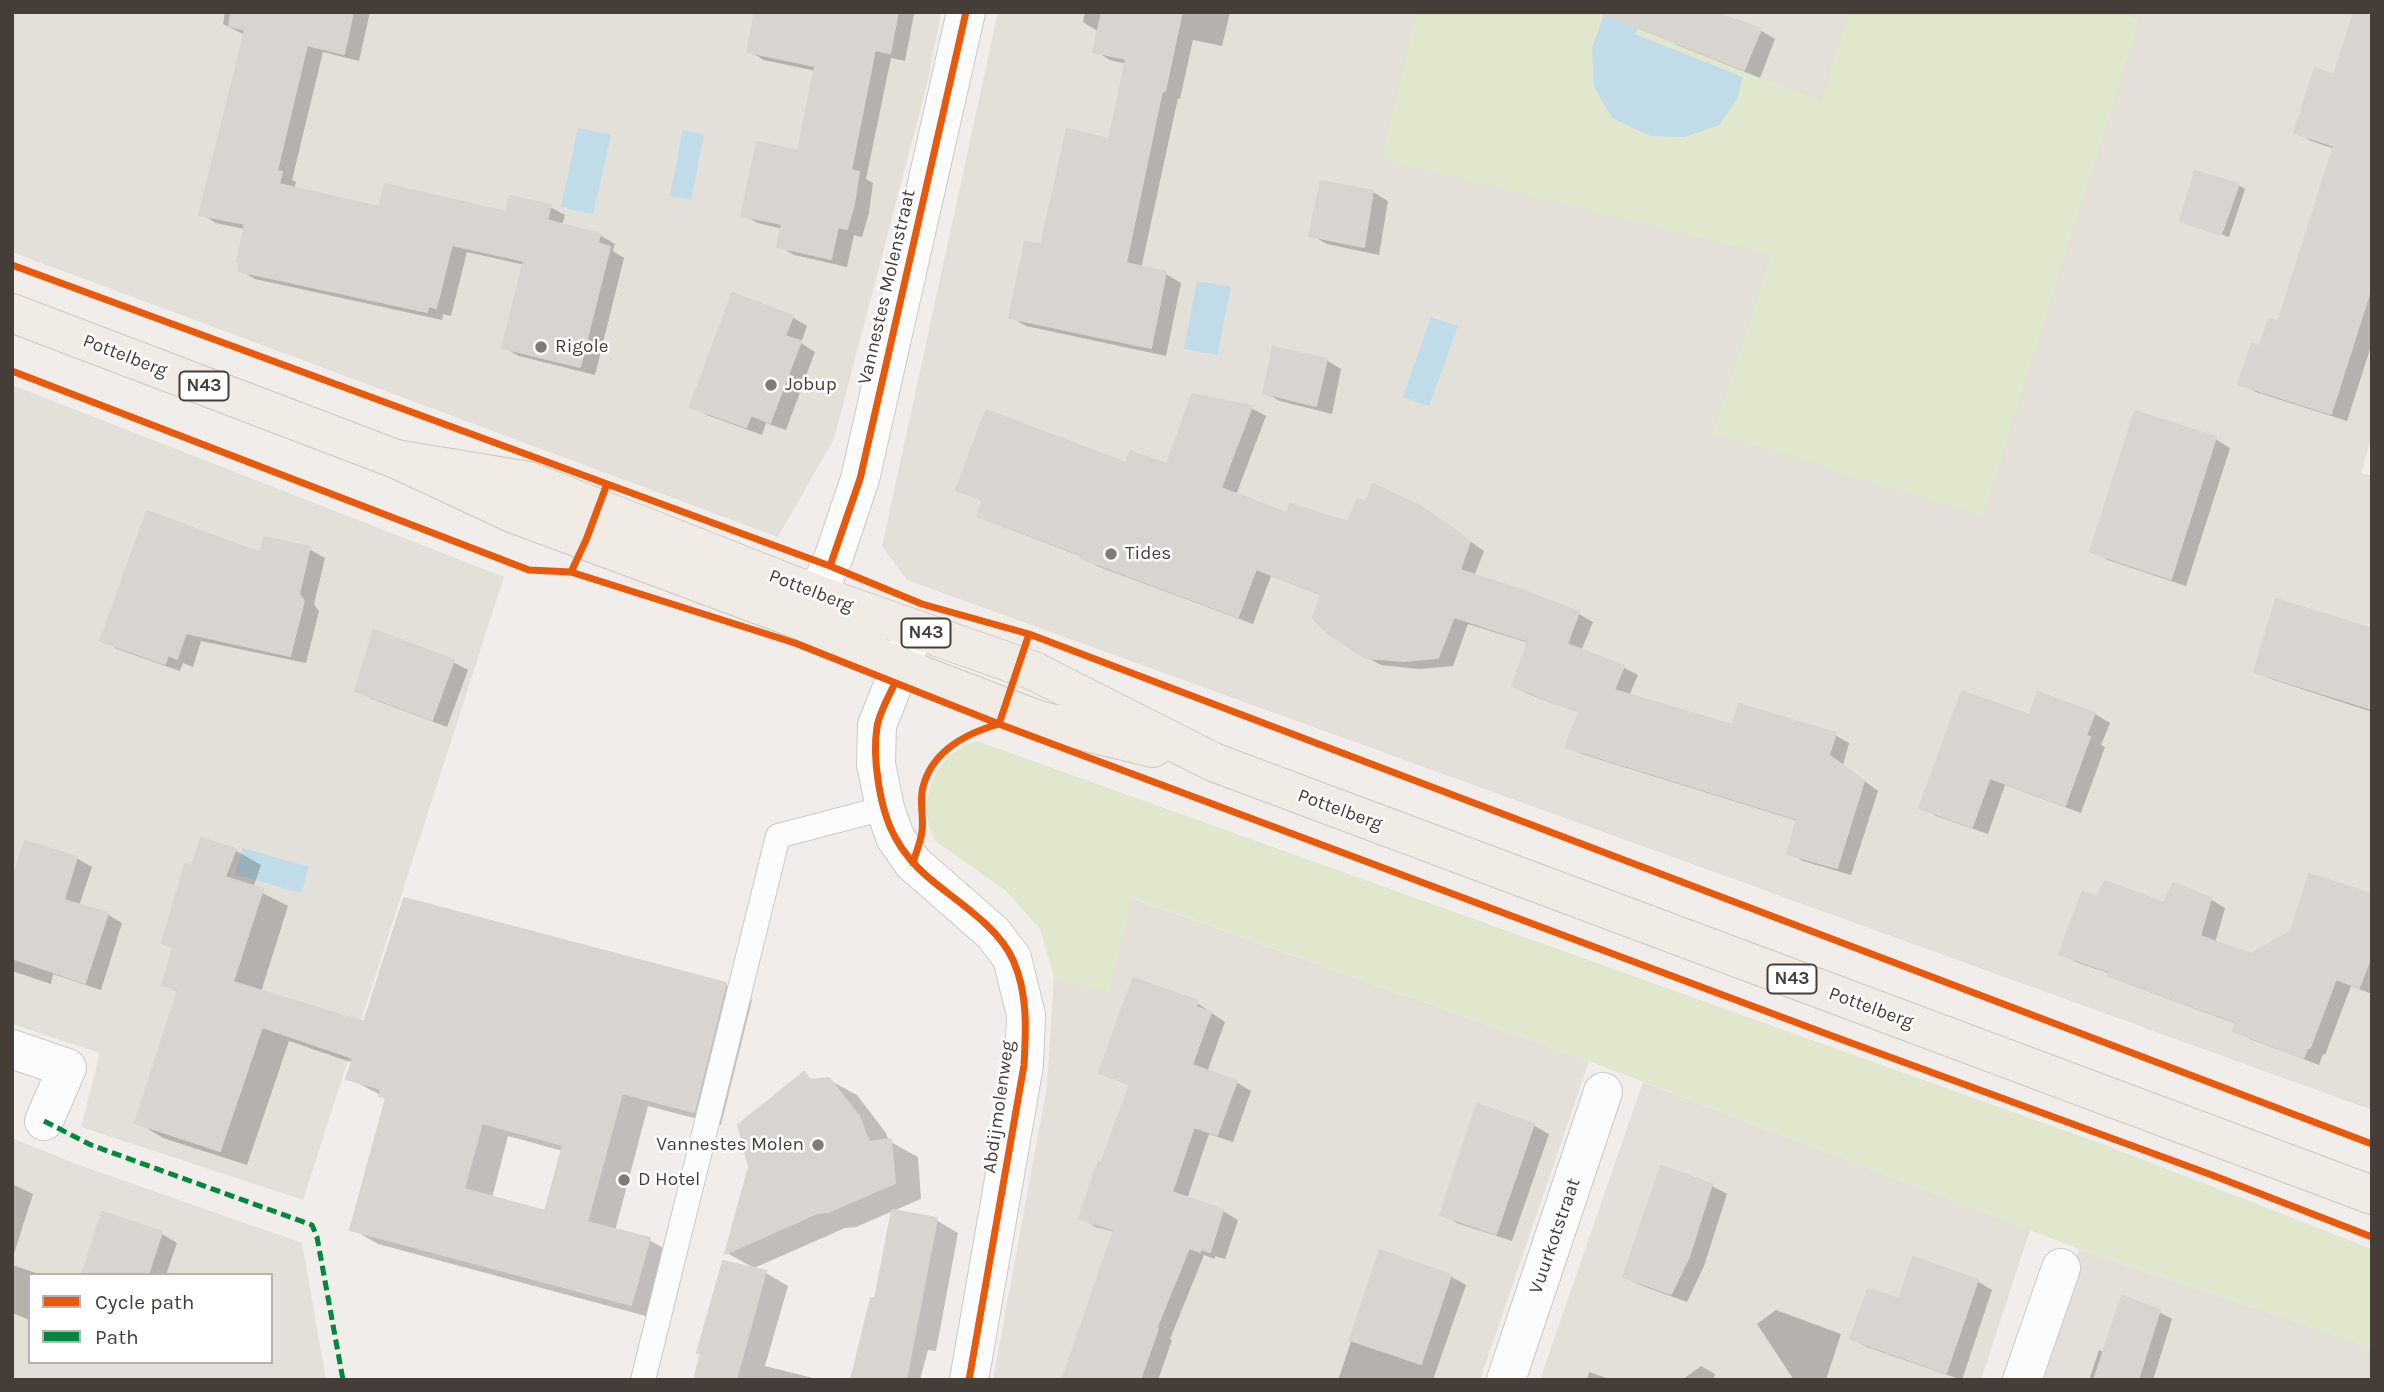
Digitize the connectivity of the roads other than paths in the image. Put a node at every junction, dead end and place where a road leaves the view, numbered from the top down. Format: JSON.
{"nodes":[{"id":1,"x":966,"y":12,"type":"edge"},
{"id":2,"x":12,"y":313,"type":"edge"},
{"id":3,"x":812,"y":609,"type":"junction"},
{"id":4,"x":915,"y":629,"type":"junction"},
{"id":5,"x":900,"y":667,"type":"junction"},
{"id":6,"x":1213,"y":762,"type":"junction"},
{"id":7,"x":884,"y":808,"type":"junction"},
{"id":8,"x":12,"y":1049,"type":"edge"},
{"id":9,"x":1603,"y":1092,"type":"dead end"},
{"id":10,"x":44,"y":1121,"type":"dead end"},
{"id":11,"x":2372,"y":1195,"type":"edge"},
{"id":12,"x":2061,"y":1268,"type":"dead end"},
{"id":13,"x":643,"y":1380,"type":"edge"},
{"id":14,"x":969,"y":1380,"type":"edge"},
{"id":15,"x":1506,"y":1380,"type":"edge"},
{"id":16,"x":2022,"y":1380,"type":"edge"}],
"edges":[{"from":1,"to":3,"type":"street","name":"Vannestes Molenstraat"},
{"from":2,"to":3,"type":"main road","name":"Pottelberg","number":"N43"},
{"from":3,"to":4,"type":"main road","name":"Pottelberg","number":"N43"},
{"from":3,"to":5,"type":"main road","name":"Pottelberg","number":"N43"},
{"from":4,"to":5,"type":"street","name":"Abdijmolenweg"},
{"from":4,"to":6,"type":"main road","name":"Pottelberg","number":"N43"},
{"from":5,"to":6,"type":"main road","name":"Pottelberg","number":"N43"},
{"from":5,"to":7,"type":"street","name":"Abdijmolenweg"},
{"from":6,"to":11,"type":"main road","name":"Pottelberg","number":"N43"},
{"from":7,"to":13,"type":"lane"},
{"from":7,"to":14,"type":"street","name":"Abdijmolenweg"},
{"from":8,"to":10,"type":"street"},
{"from":9,"to":15,"type":"street","name":"Vuurkotstraat"},
{"from":12,"to":16,"type":"street"}]}
